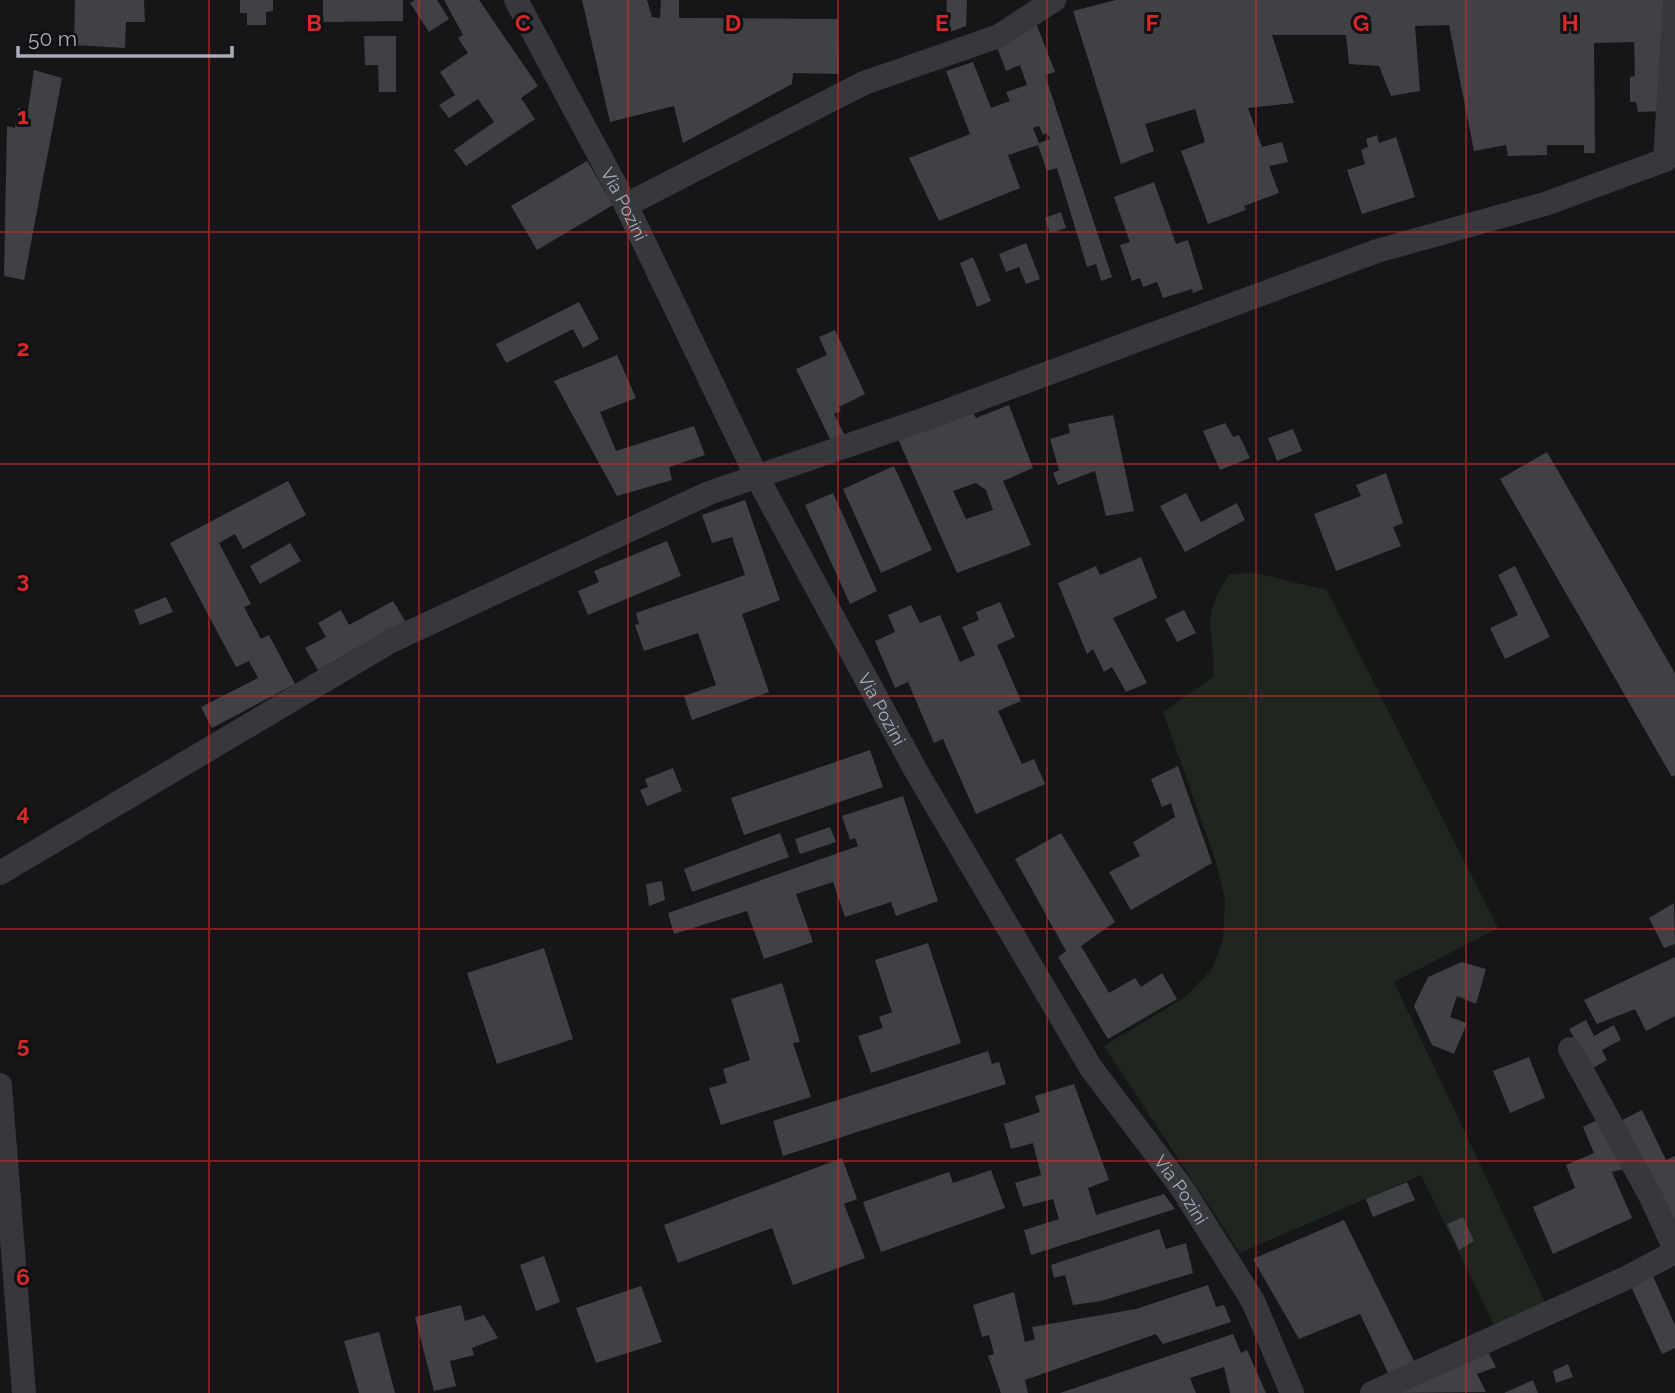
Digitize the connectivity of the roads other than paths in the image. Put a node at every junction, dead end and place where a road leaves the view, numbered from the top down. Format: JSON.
{"nodes":[{"id":1,"x":516,"y":0,"type":"edge"},
{"id":2,"x":1054,"y":0,"type":"edge"},
{"id":3,"x":1675,"y":0,"type":"edge"},
{"id":4,"x":626,"y":205,"type":"junction"},
{"id":5,"x":757,"y":477,"type":"junction"},
{"id":6,"x":0,"y":873,"type":"edge"},
{"id":7,"x":1570,"y":1049,"type":"dead end"},
{"id":8,"x":0,"y":1085,"type":"edge"},
{"id":9,"x":1675,"y":1250,"type":"edge"},
{"id":10,"x":24,"y":1393,"type":"edge"},
{"id":11,"x":1292,"y":1393,"type":"edge"},
{"id":12,"x":1371,"y":1393,"type":"edge"}],
"edges":[{"from":1,"to":4,"type":"street","name":"Via Pozini"},
{"from":2,"to":4,"type":"street"},
{"from":3,"to":5,"type":"street"},
{"from":4,"to":5,"type":"street","name":"Via Pozini"},
{"from":5,"to":6,"type":"street"},
{"from":5,"to":11,"type":"street","name":"Via Pozini"},
{"from":7,"to":9,"type":"street"},
{"from":8,"to":10,"type":"street"},
{"from":9,"to":12,"type":"street"}]}
